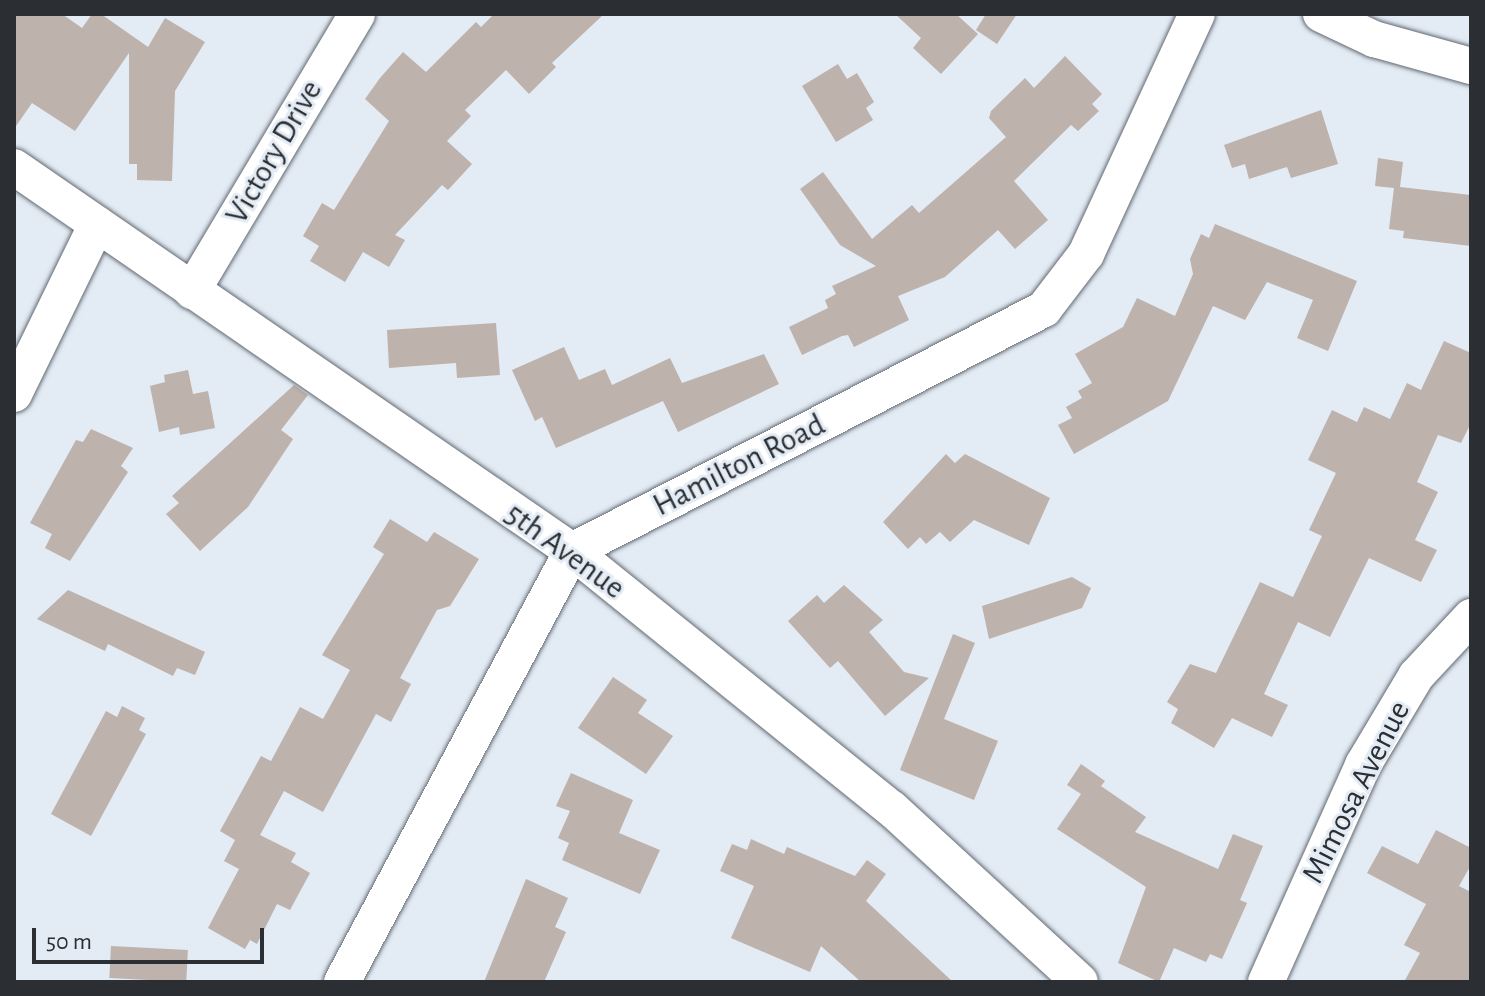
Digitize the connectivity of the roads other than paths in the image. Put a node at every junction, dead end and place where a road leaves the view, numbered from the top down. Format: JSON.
{"nodes":[{"id":1,"x":357,"y":14,"type":"edge"},
{"id":2,"x":1197,"y":14,"type":"edge"},
{"id":3,"x":1321,"y":14,"type":"edge"},
{"id":4,"x":1471,"y":66,"type":"edge"},
{"id":5,"x":14,"y":167,"type":"edge"},
{"id":6,"x":97,"y":224,"type":"junction"},
{"id":7,"x":192,"y":291,"type":"junction"},
{"id":8,"x":14,"y":394,"type":"edge"},
{"id":9,"x":572,"y":551,"type":"junction"},
{"id":10,"x":1471,"y":617,"type":"edge"},
{"id":11,"x":342,"y":982,"type":"edge"},
{"id":12,"x":1080,"y":982,"type":"edge"},
{"id":13,"x":1266,"y":982,"type":"edge"}],
"edges":[{"from":1,"to":7,"type":"street","name":"Victory Drive"},
{"from":2,"to":9,"type":"street","name":"Hamilton Road"},
{"from":3,"to":4,"type":"street"},
{"from":5,"to":6,"type":"street","name":"5th Avenue"},
{"from":6,"to":7,"type":"street","name":"5th Avenue"},
{"from":6,"to":8,"type":"street"},
{"from":7,"to":9,"type":"street","name":"5th Avenue"},
{"from":9,"to":11,"type":"street"},
{"from":9,"to":12,"type":"street","name":"5th Avenue"},
{"from":10,"to":13,"type":"street","name":"Mimosa Avenue"}]}
